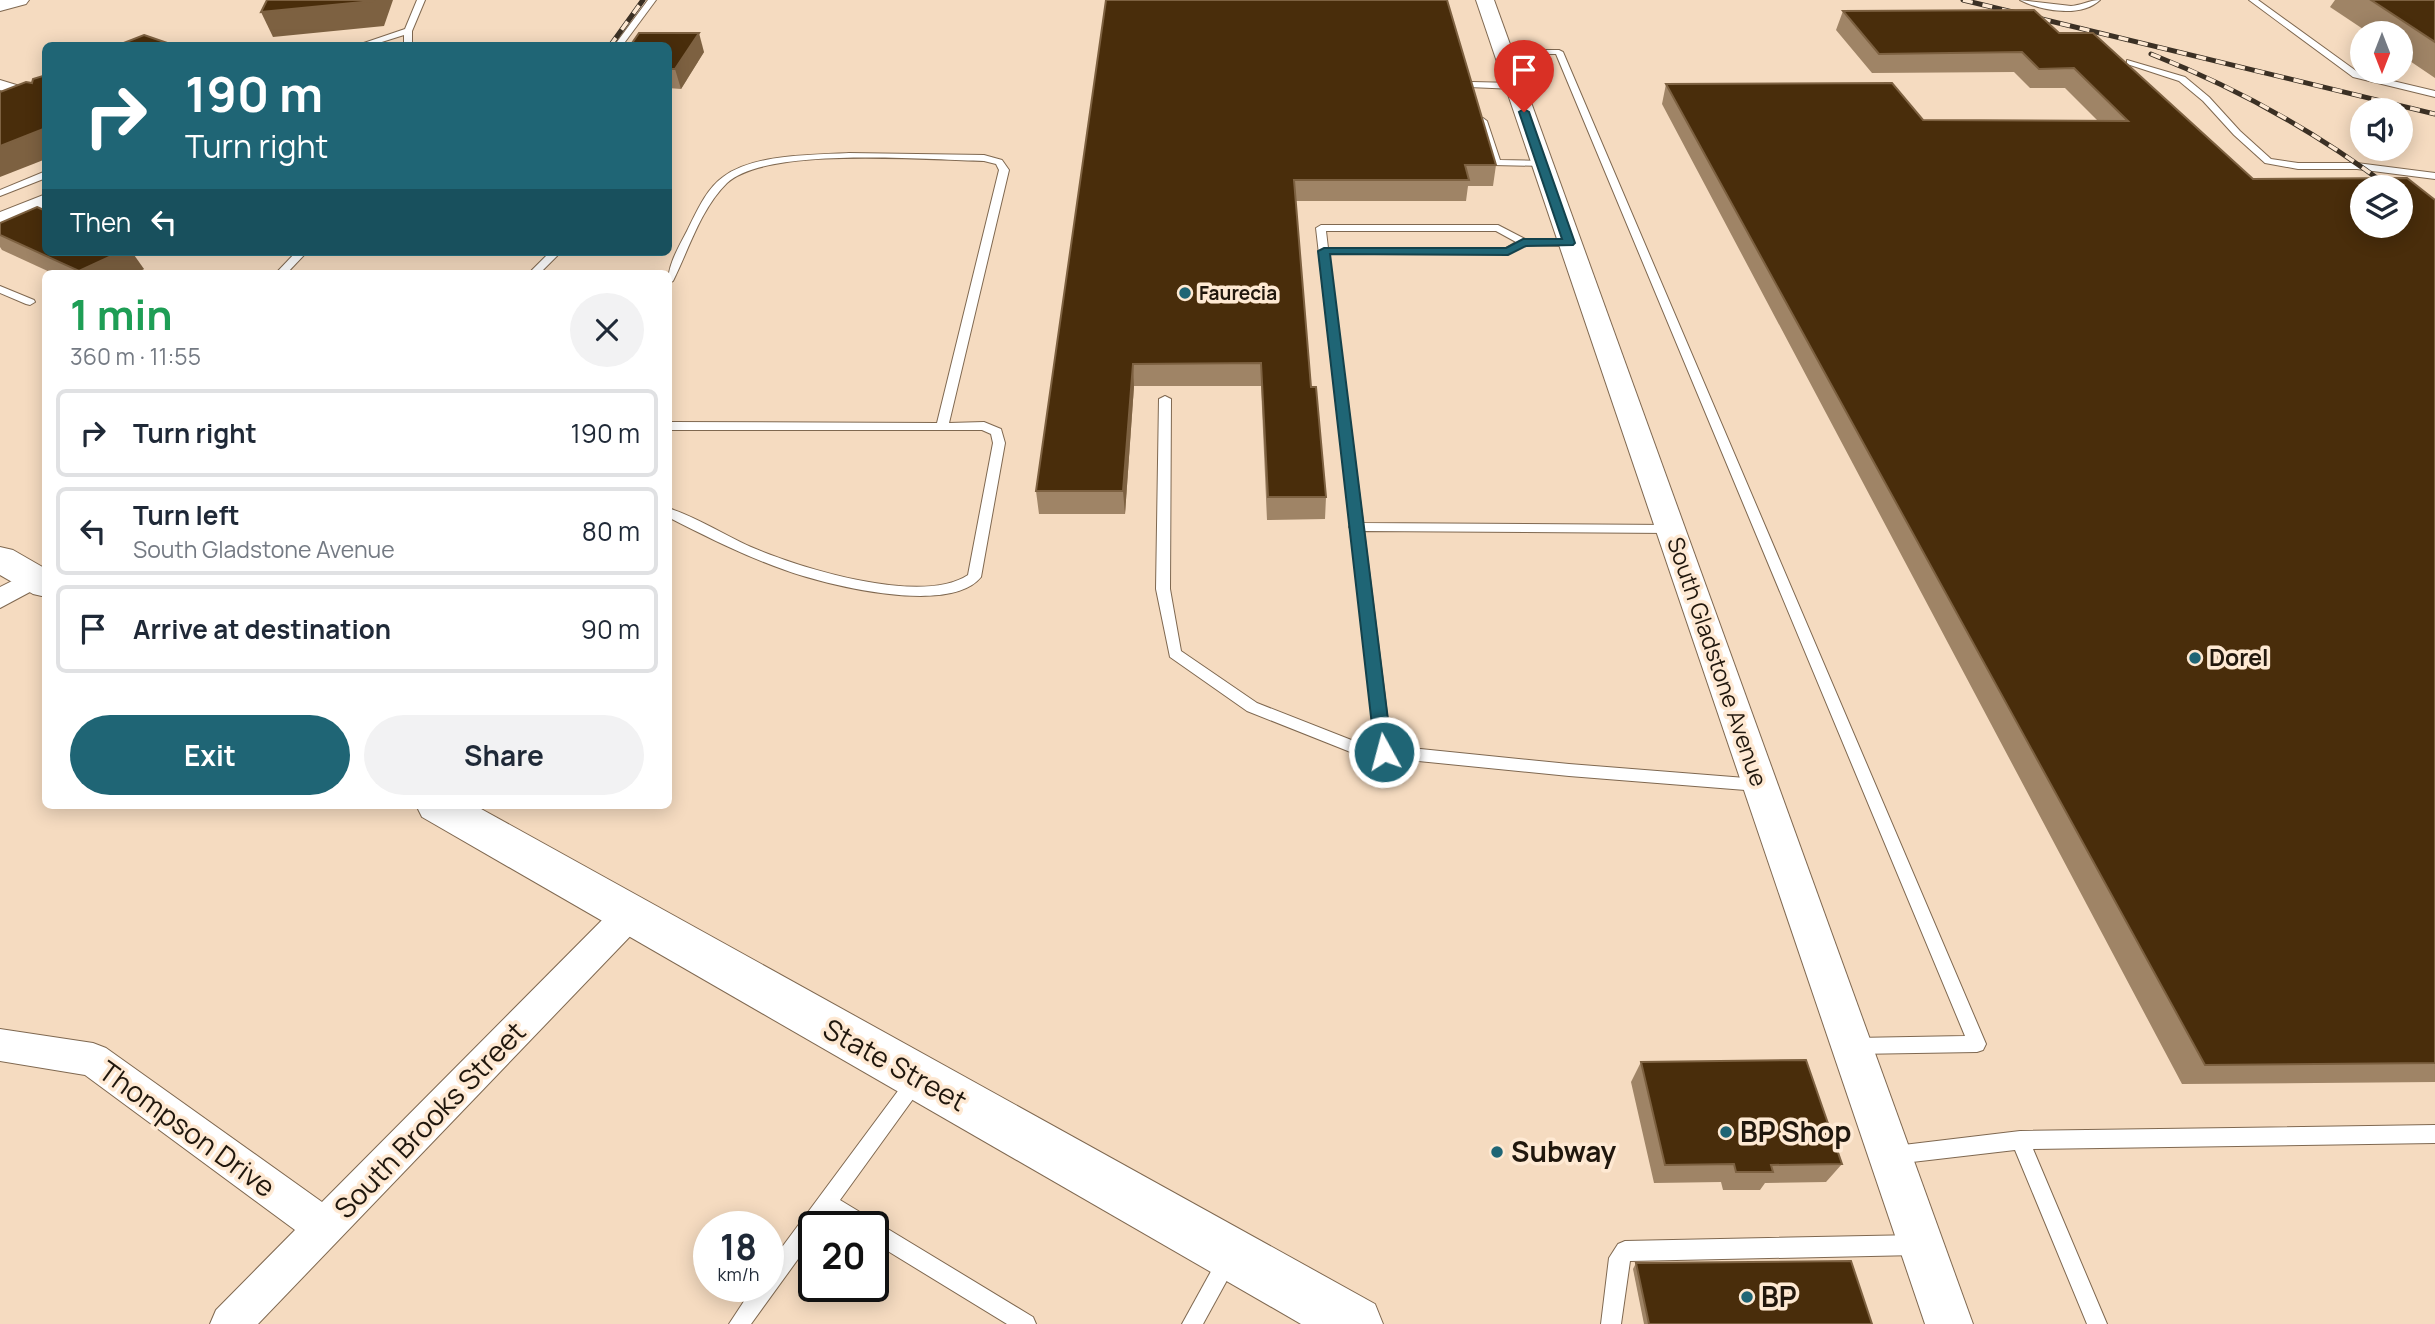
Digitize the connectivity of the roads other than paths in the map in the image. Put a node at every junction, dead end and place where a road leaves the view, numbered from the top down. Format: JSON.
{"nodes":[{"id":1,"x":20,"y":0,"type":"edge"},
{"id":2,"x":421,"y":0,"type":"edge"},
{"id":3,"x":652,"y":0,"type":"edge"},
{"id":4,"x":1485,"y":0,"type":"edge"},
{"id":5,"x":2024,"y":0,"type":"edge"},
{"id":6,"x":2096,"y":0,"type":"edge"},
{"id":7,"x":2253,"y":0,"type":"edge"},
{"id":8,"x":0,"y":6,"type":"edge"},
{"id":9,"x":408,"y":31,"type":"junction"},
{"id":10,"x":372,"y":42,"type":"edge"},
{"id":11,"x":408,"y":42,"type":"edge"},
{"id":12,"x":621,"y":42,"type":"edge"},
{"id":13,"x":1503,"y":52,"type":"junction"},
{"id":14,"x":2130,"y":62,"type":"dead end"},
{"id":15,"x":1468,"y":73,"type":"edge"},
{"id":16,"x":0,"y":85,"type":"edge"},
{"id":17,"x":1472,"y":85,"type":"junction"},
{"id":18,"x":1515,"y":86,"type":"junction"},
{"id":19,"x":2435,"y":94,"type":"edge"},
{"id":20,"x":1476,"y":98,"type":"edge"},
{"id":21,"x":42,"y":99,"type":"edge"},
{"id":22,"x":1480,"y":111,"type":"edge"},
{"id":23,"x":1542,"y":164,"type":"junction"},
{"id":24,"x":42,"y":176,"type":"edge"},
{"id":25,"x":2435,"y":176,"type":"edge"},
{"id":26,"x":0,"y":193,"type":"edge"},
{"id":27,"x":42,"y":202,"type":"edge"},
{"id":28,"x":0,"y":219,"type":"edge"},
{"id":29,"x":1523,"y":242,"type":"junction"},
{"id":30,"x":1569,"y":243,"type":"junction"},
{"id":31,"x":1324,"y":251,"type":"junction"},
{"id":32,"x":298,"y":256,"type":"edge"},
{"id":33,"x":552,"y":256,"type":"edge"},
{"id":34,"x":284,"y":270,"type":"edge"},
{"id":35,"x":537,"y":270,"type":"edge"},
{"id":36,"x":672,"y":273,"type":"edge"},
{"id":37,"x":0,"y":289,"type":"edge"},
{"id":38,"x":30,"y":302,"type":"dead end"},
{"id":39,"x":1165,"y":399,"type":"dead end"},
{"id":40,"x":672,"y":426,"type":"edge"},
{"id":41,"x":942,"y":426,"type":"junction"},
{"id":42,"x":672,"y":514,"type":"edge"},
{"id":43,"x":1356,"y":527,"type":"junction"},
{"id":44,"x":1670,"y":529,"type":"junction"},
{"id":45,"x":0,"y":559,"type":"edge"},
{"id":46,"x":40,"y":582,"type":"edge"},
{"id":47,"x":0,"y":600,"type":"edge"},
{"id":48,"x":1384,"y":752,"type":"junction"},
{"id":49,"x":1760,"y":785,"type":"junction"},
{"id":50,"x":444,"y":809,"type":"edge"},
{"id":51,"x":629,"y":915,"type":"junction"},
{"id":52,"x":0,"y":1045,"type":"edge"},
{"id":53,"x":1852,"y":1046,"type":"junction"},
{"id":54,"x":918,"y":1078,"type":"junction"},
{"id":55,"x":2435,"y":1133,"type":"edge"},
{"id":56,"x":2020,"y":1140,"type":"junction"},
{"id":57,"x":1890,"y":1155,"type":"junction"},
{"id":58,"x":827,"y":1203,"type":"junction"},
{"id":59,"x":840,"y":1211,"type":"edge"},
{"id":60,"x":324,"y":1228,"type":"junction"},
{"id":61,"x":889,"y":1241,"type":"edge"},
{"id":62,"x":1922,"y":1245,"type":"junction"},
{"id":63,"x":1231,"y":1255,"type":"junction"},
{"id":64,"x":784,"y":1262,"type":"edge"},
{"id":65,"x":755,"y":1302,"type":"edge"},
{"id":66,"x":230,"y":1324,"type":"edge"},
{"id":67,"x":739,"y":1324,"type":"edge"},
{"id":68,"x":1026,"y":1324,"type":"edge"},
{"id":69,"x":1192,"y":1324,"type":"edge"},
{"id":70,"x":1355,"y":1324,"type":"edge"},
{"id":71,"x":1611,"y":1324,"type":"edge"},
{"id":72,"x":1949,"y":1324,"type":"edge"},
{"id":73,"x":2097,"y":1324,"type":"edge"}],
"edges":[{"from":1,"to":8,"type":"street"},
{"from":2,"to":9,"type":"lane"},
{"from":3,"to":12,"type":"lane"},
{"from":4,"to":13,"type":"street","name":"South Gladstone Avenue"},
{"from":5,"to":6,"type":"lane"},
{"from":7,"to":19,"type":"lane"},
{"from":9,"to":10,"type":"lane"},
{"from":9,"to":11,"type":"lane"},
{"from":13,"to":18,"type":"street","name":"South Gladstone Avenue"},
{"from":13,"to":53,"type":"lane"},
{"from":14,"to":25,"type":"lane"},
{"from":15,"to":17,"type":"lane"},
{"from":16,"to":21,"type":"street"},
{"from":17,"to":18,"type":"lane"},
{"from":17,"to":20,"type":"lane"},
{"from":18,"to":23,"type":"street","name":"South Gladstone Avenue"},
{"from":22,"to":23,"type":"lane"},
{"from":23,"to":30,"type":"street","name":"South Gladstone Avenue"},
{"from":24,"to":26,"type":"lane"},
{"from":27,"to":28,"type":"street"},
{"from":29,"to":30,"type":"lane"},
{"from":29,"to":31,"type":"lane"},
{"from":29,"to":31,"type":"lane"},
{"from":30,"to":44,"type":"street","name":"South Gladstone Avenue"},
{"from":31,"to":43,"type":"lane"},
{"from":32,"to":34,"type":"lane"},
{"from":33,"to":35,"type":"lane"},
{"from":36,"to":41,"type":"lane"},
{"from":37,"to":38,"type":"lane"},
{"from":39,"to":48,"type":"lane"},
{"from":40,"to":41,"type":"lane"},
{"from":41,"to":42,"type":"lane"},
{"from":43,"to":44,"type":"lane"},
{"from":43,"to":48,"type":"lane"},
{"from":44,"to":49,"type":"street","name":"South Gladstone Avenue"},
{"from":45,"to":46,"type":"highway"},
{"from":46,"to":47,"type":"street"},
{"from":48,"to":49,"type":"lane"},
{"from":49,"to":53,"type":"street","name":"South Gladstone Avenue"},
{"from":50,"to":51,"type":"highway","name":"State Street"},
{"from":51,"to":54,"type":"highway","name":"State Street"},
{"from":51,"to":60,"type":"street","name":"South Brooks Street"},
{"from":52,"to":60,"type":"street","name":"Thompson Drive"},
{"from":53,"to":57,"type":"street","name":"South Gladstone Avenue"},
{"from":54,"to":58,"type":"lane"},
{"from":54,"to":63,"type":"highway","name":"State Street"},
{"from":55,"to":56,"type":"lane"},
{"from":56,"to":57,"type":"lane"},
{"from":56,"to":73,"type":"lane"},
{"from":57,"to":62,"type":"street","name":"South Gladstone Avenue"},
{"from":58,"to":59,"type":"lane"},
{"from":58,"to":64,"type":"lane"},
{"from":60,"to":66,"type":"street","name":"South Brooks Street"},
{"from":61,"to":68,"type":"lane"},
{"from":62,"to":71,"type":"lane"},
{"from":62,"to":72,"type":"street","name":"South Gladstone Avenue"},
{"from":63,"to":69,"type":"lane"},
{"from":63,"to":70,"type":"highway","name":"State Street"},
{"from":65,"to":67,"type":"lane"}]}
